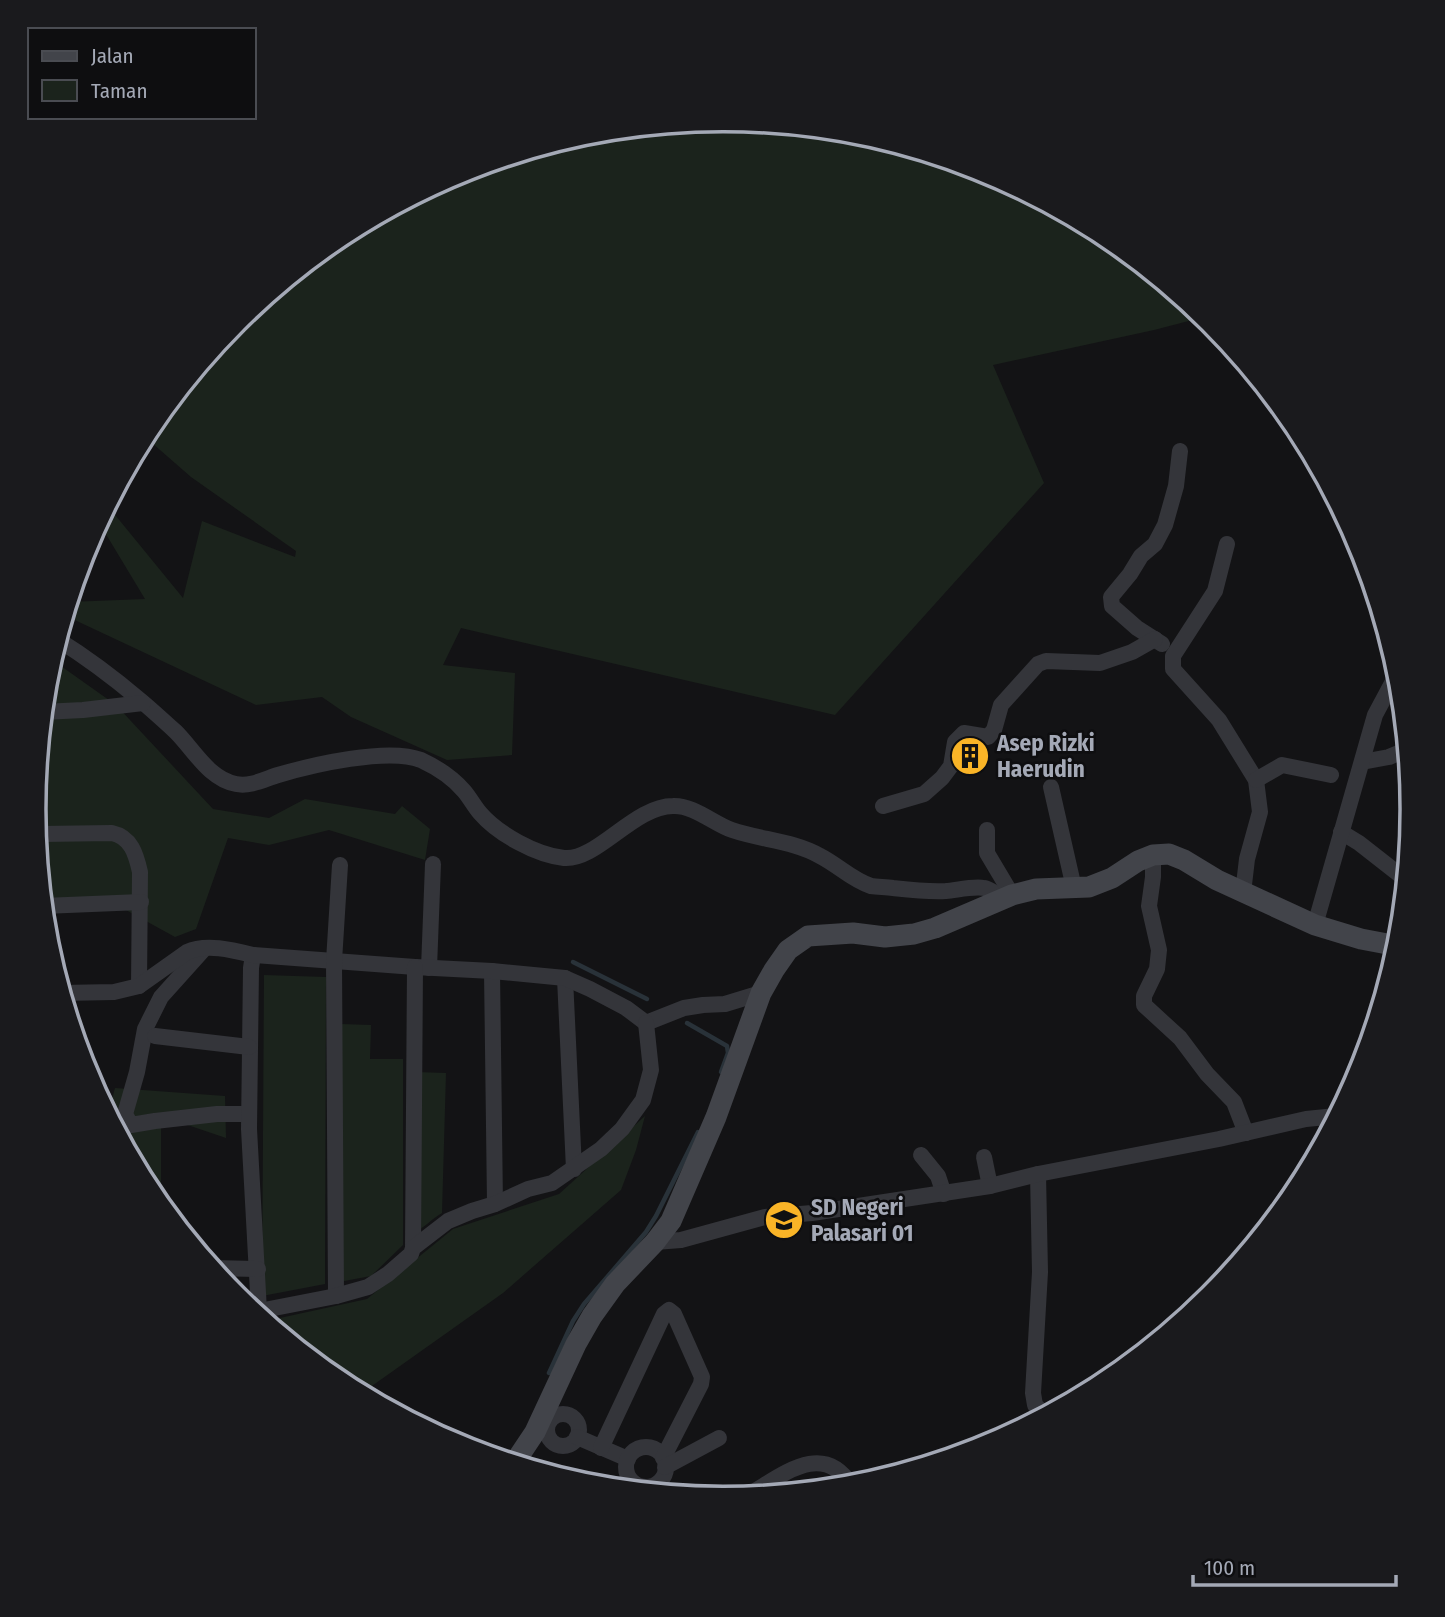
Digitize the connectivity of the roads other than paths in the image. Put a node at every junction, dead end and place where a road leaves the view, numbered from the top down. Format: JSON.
{"nodes":[{"id":1,"x":1180,"y":451,"type":"dead end"},
{"id":2,"x":1227,"y":544,"type":"dead end"},
{"id":3,"x":1155,"y":639,"type":"junction"},
{"id":4,"x":66,"y":645,"type":"edge"},
{"id":5,"x":1175,"y":652,"type":"junction"},
{"id":6,"x":1389,"y":690,"type":"edge"},
{"id":7,"x":143,"y":703,"type":"junction"},
{"id":8,"x":53,"y":712,"type":"edge"},
{"id":9,"x":1397,"y":754,"type":"edge"},
{"id":10,"x":1362,"y":762,"type":"junction"},
{"id":11,"x":1331,"y":775,"type":"dead end"},
{"id":12,"x":1256,"y":780,"type":"junction"},
{"id":13,"x":1051,"y":787,"type":"dead end"},
{"id":14,"x":883,"y":806,"type":"dead end"},
{"id":15,"x":987,"y":830,"type":"dead end"},
{"id":16,"x":1341,"y":832,"type":"junction"},
{"id":17,"x":47,"y":834,"type":"edge"},
{"id":18,"x":1153,"y":855,"type":"junction"},
{"id":19,"x":432,"y":864,"type":"dead end"},
{"id":20,"x":340,"y":865,"type":"dead end"},
{"id":21,"x":1396,"y":872,"type":"edge"},
{"id":22,"x":1074,"y":888,"type":"junction"},
{"id":23,"x":1243,"y":893,"type":"junction"},
{"id":24,"x":1007,"y":896,"type":"junction"},
{"id":25,"x":141,"y":902,"type":"junction"},
{"id":26,"x":53,"y":906,"type":"edge"},
{"id":27,"x":1315,"y":925,"type":"junction"},
{"id":28,"x":1385,"y":944,"type":"edge"},
{"id":29,"x":205,"y":948,"type":"junction"},
{"id":30,"x":253,"y":954,"type":"junction"},
{"id":31,"x":334,"y":961,"type":"junction"},
{"id":32,"x":422,"y":967,"type":"junction"},
{"id":33,"x":492,"y":971,"type":"junction"},
{"id":34,"x":565,"y":978,"type":"junction"},
{"id":35,"x":139,"y":986,"type":"junction"},
{"id":36,"x":72,"y":993,"type":"edge"},
{"id":37,"x":761,"y":993,"type":"junction"},
{"id":38,"x":646,"y":1023,"type":"junction"},
{"id":39,"x":155,"y":1036,"type":"dead end"},
{"id":40,"x":250,"y":1047,"type":"junction"},
{"id":41,"x":249,"y":1114,"type":"junction"},
{"id":42,"x":1325,"y":1117,"type":"edge"},
{"id":43,"x":1246,"y":1133,"type":"junction"},
{"id":44,"x":921,"y":1156,"type":"dead end"},
{"id":45,"x":985,"y":1157,"type":"dead end"},
{"id":46,"x":575,"y":1169,"type":"junction"},
{"id":47,"x":1038,"y":1174,"type":"junction"},
{"id":48,"x":990,"y":1186,"type":"junction"},
{"id":49,"x":944,"y":1194,"type":"junction"},
{"id":50,"x":495,"y":1204,"type":"junction"},
{"id":51,"x":655,"y":1242,"type":"junction"},
{"id":52,"x":413,"y":1248,"type":"junction"},
{"id":53,"x":226,"y":1268,"type":"edge"},
{"id":54,"x":258,"y":1269,"type":"junction"},
{"id":55,"x":336,"y":1296,"type":"junction"},
{"id":56,"x":258,"y":1300,"type":"edge"},
{"id":57,"x":269,"y":1311,"type":"edge"},
{"id":58,"x":1038,"y":1408,"type":"edge"},
{"id":59,"x":545,"y":1419,"type":"junction"},
{"id":60,"x":577,"y":1437,"type":"junction"},
{"id":61,"x":719,"y":1437,"type":"dead end"},
{"id":62,"x":601,"y":1448,"type":"junction"},
{"id":63,"x":520,"y":1454,"type":"edge"},
{"id":64,"x":628,"y":1459,"type":"junction"},
{"id":65,"x":664,"y":1463,"type":"junction"},
{"id":66,"x":843,"y":1474,"type":"edge"},
{"id":67,"x":631,"y":1479,"type":"edge"},
{"id":68,"x":659,"y":1482,"type":"edge"},
{"id":69,"x":768,"y":1484,"type":"edge"}],
"edges":[{"from":1,"to":3,"type":"street"},
{"from":2,"to":5,"type":"street"},
{"from":3,"to":5,"type":"street"},
{"from":3,"to":14,"type":"street"},
{"from":4,"to":7,"type":"street"},
{"from":5,"to":12,"type":"street"},
{"from":6,"to":10,"type":"street"},
{"from":7,"to":8,"type":"street"},
{"from":7,"to":24,"type":"street"},
{"from":9,"to":10,"type":"street"},
{"from":10,"to":16,"type":"street"},
{"from":11,"to":12,"type":"street"},
{"from":12,"to":23,"type":"street"},
{"from":13,"to":22,"type":"street"},
{"from":15,"to":24,"type":"street"},
{"from":16,"to":21,"type":"street"},
{"from":16,"to":27,"type":"street"},
{"from":17,"to":25,"type":"street"},
{"from":18,"to":22,"type":"main road"},
{"from":18,"to":23,"type":"main road"},
{"from":18,"to":43,"type":"street"},
{"from":19,"to":32,"type":"street"},
{"from":20,"to":31,"type":"street"},
{"from":22,"to":24,"type":"main road"},
{"from":23,"to":27,"type":"main road"},
{"from":24,"to":37,"type":"main road"},
{"from":25,"to":26,"type":"street"},
{"from":25,"to":35,"type":"street"},
{"from":27,"to":28,"type":"main road"},
{"from":29,"to":30,"type":"street"},
{"from":29,"to":35,"type":"street"},
{"from":29,"to":41,"type":"street"},
{"from":30,"to":31,"type":"street"},
{"from":30,"to":40,"type":"street"},
{"from":31,"to":32,"type":"street"},
{"from":31,"to":55,"type":"street"},
{"from":32,"to":33,"type":"street"},
{"from":32,"to":52,"type":"street"},
{"from":33,"to":34,"type":"street"},
{"from":33,"to":50,"type":"street"},
{"from":34,"to":38,"type":"street"},
{"from":34,"to":46,"type":"street"},
{"from":35,"to":36,"type":"street"},
{"from":37,"to":38,"type":"street"},
{"from":37,"to":51,"type":"main road"},
{"from":38,"to":46,"type":"street"},
{"from":39,"to":40,"type":"street"},
{"from":40,"to":41,"type":"street"},
{"from":41,"to":54,"type":"street"},
{"from":42,"to":43,"type":"street"},
{"from":43,"to":47,"type":"street"},
{"from":44,"to":49,"type":"street"},
{"from":45,"to":48,"type":"street"},
{"from":46,"to":50,"type":"street"},
{"from":47,"to":48,"type":"street"},
{"from":47,"to":58,"type":"street"},
{"from":48,"to":49,"type":"street"},
{"from":49,"to":51,"type":"street"},
{"from":50,"to":52,"type":"street"},
{"from":51,"to":59,"type":"main road"},
{"from":52,"to":55,"type":"street"},
{"from":53,"to":54,"type":"street"},
{"from":54,"to":56,"type":"street"},
{"from":55,"to":57,"type":"street"},
{"from":59,"to":60,"type":"street"},
{"from":59,"to":60,"type":"street"},
{"from":59,"to":63,"type":"main road"},
{"from":60,"to":62,"type":"street"},
{"from":61,"to":65,"type":"street"},
{"from":62,"to":64,"type":"street"},
{"from":62,"to":65,"type":"street"},
{"from":64,"to":65,"type":"street"},
{"from":64,"to":67,"type":"street"},
{"from":65,"to":68,"type":"street"},
{"from":66,"to":69,"type":"street"}]}
